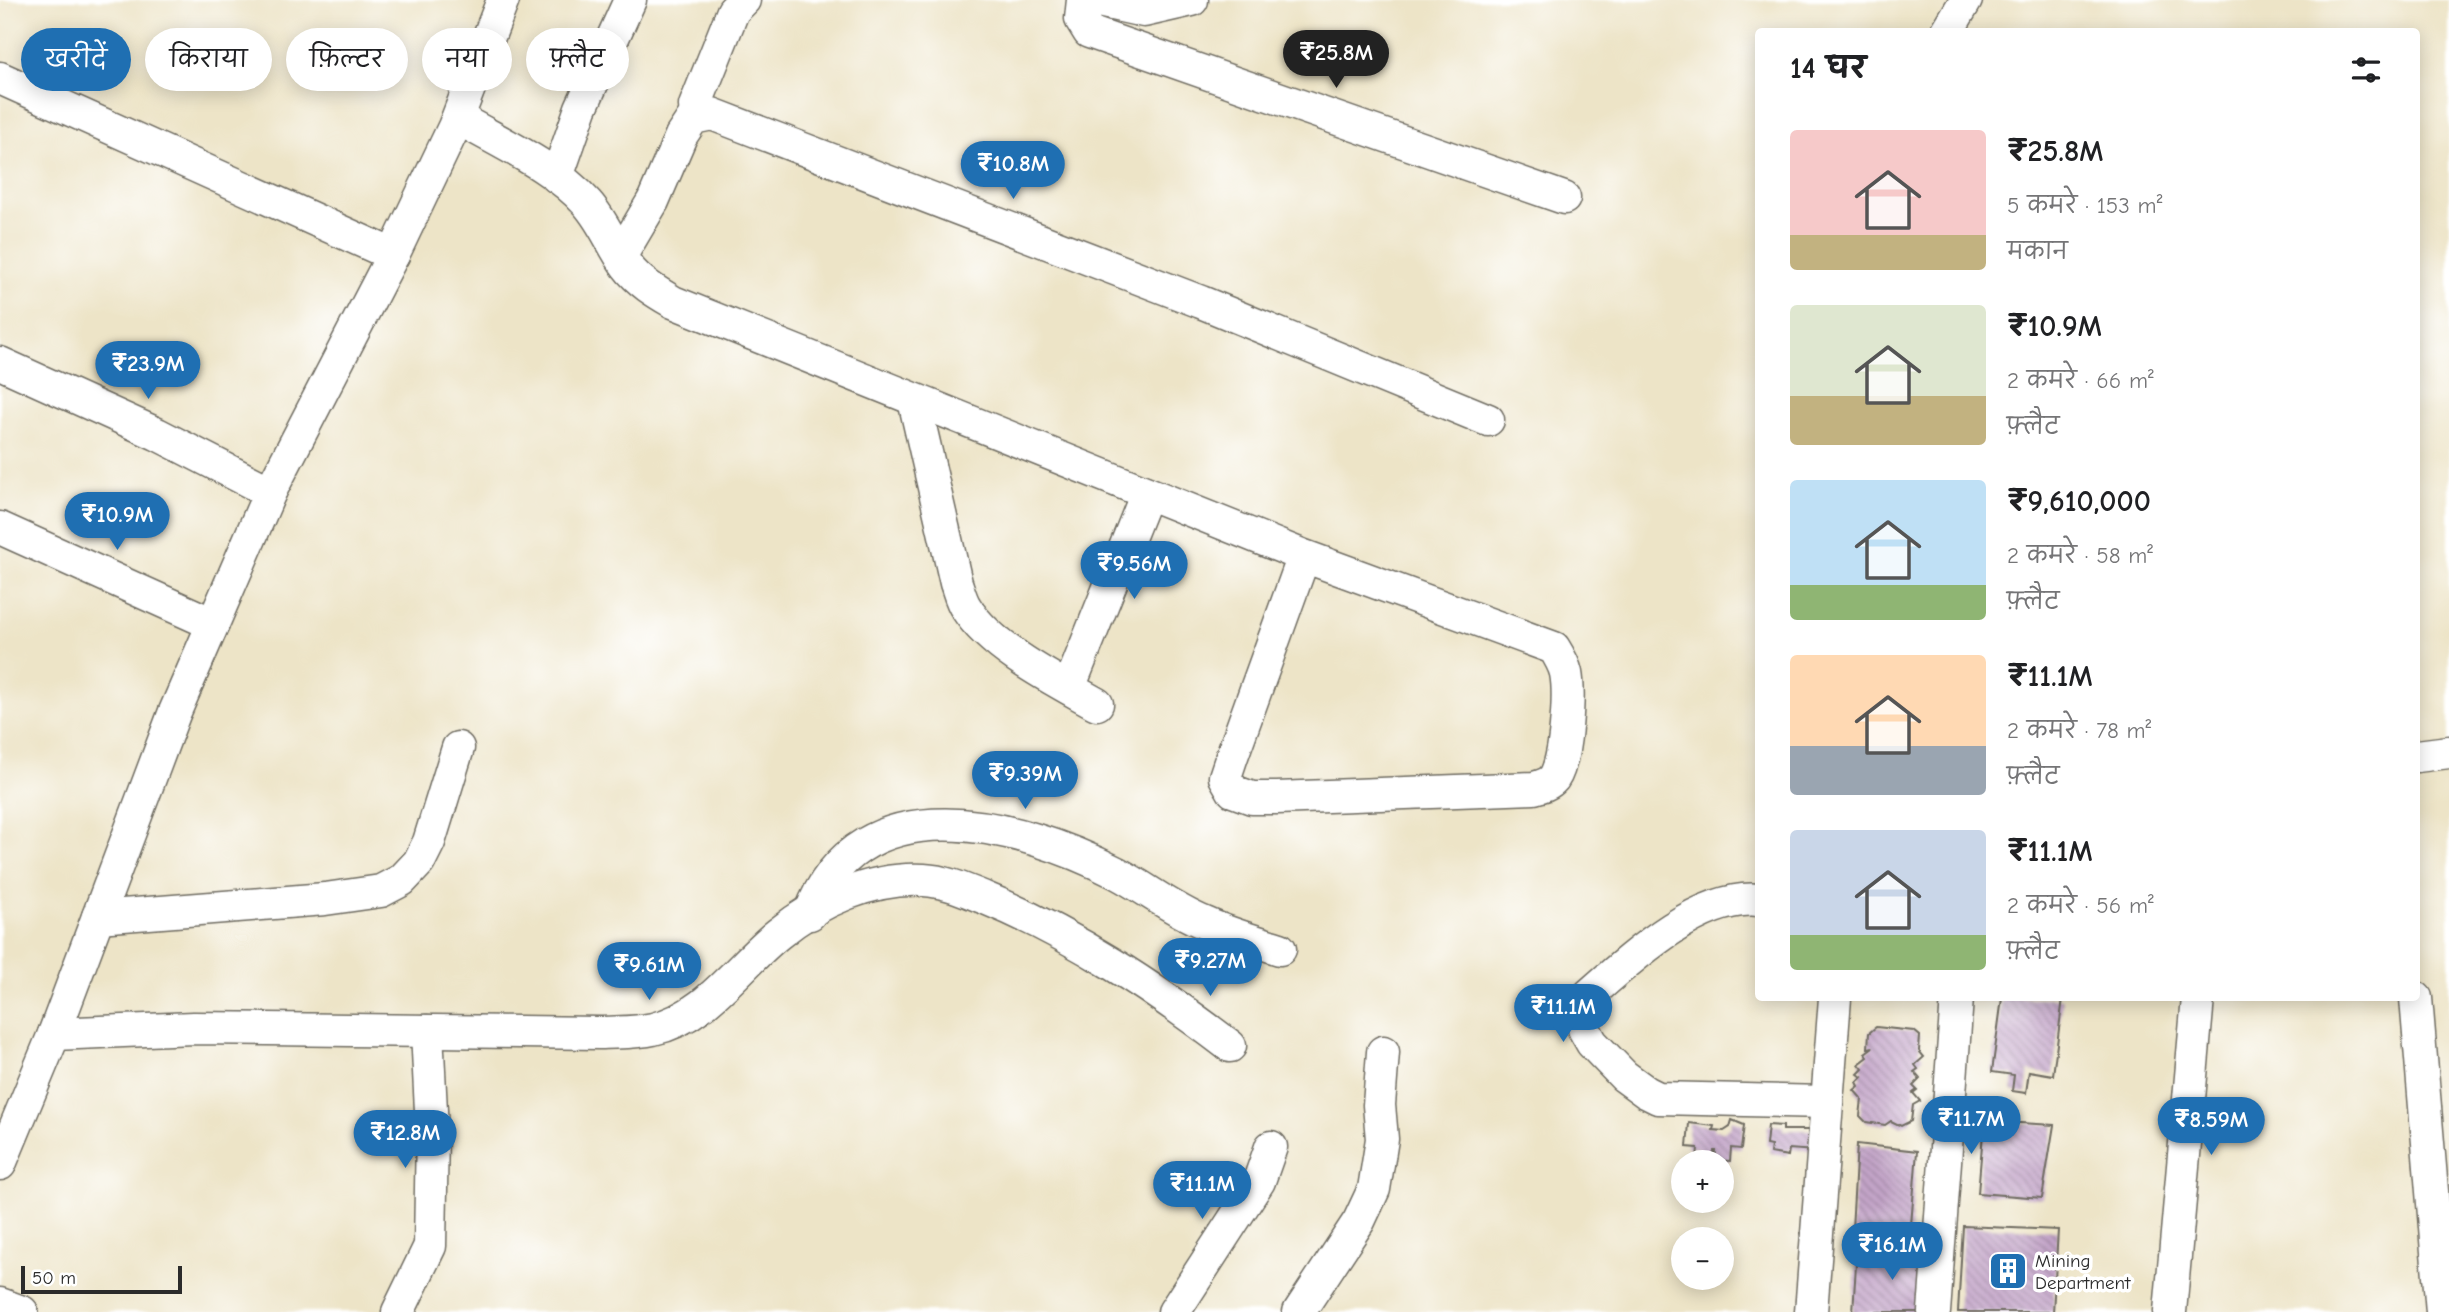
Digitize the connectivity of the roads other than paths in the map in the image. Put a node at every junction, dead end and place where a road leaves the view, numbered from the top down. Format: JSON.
{"nodes":[{"id":1,"x":503,"y":0,"type":"edge"},
{"id":2,"x":630,"y":0,"type":"edge"},
{"id":3,"x":1192,"y":0,"type":"edge"},
{"id":4,"x":1966,"y":0,"type":"edge"},
{"id":5,"x":1099,"y":1,"type":"edge"},
{"id":6,"x":734,"y":4,"type":"edge"},
{"id":7,"x":1949,"y":28,"type":"edge"},
{"id":8,"x":0,"y":78,"type":"edge"},
{"id":9,"x":695,"y":106,"type":"dead end"},
{"id":10,"x":458,"y":118,"type":"junction"},
{"id":11,"x":556,"y":177,"type":"junction"},
{"id":12,"x":1564,"y":198,"type":"dead end"},
{"id":13,"x":393,"y":255,"type":"junction"},
{"id":14,"x":621,"y":255,"type":"junction"},
{"id":15,"x":0,"y":363,"type":"edge"},
{"id":16,"x":914,"y":400,"type":"junction"},
{"id":17,"x":1488,"y":420,"type":"dead end"},
{"id":18,"x":270,"y":492,"type":"junction"},
{"id":19,"x":1147,"y":493,"type":"junction"},
{"id":20,"x":0,"y":528,"type":"edge"},
{"id":21,"x":1304,"y":556,"type":"junction"},
{"id":22,"x":213,"y":624,"type":"junction"},
{"id":23,"x":1069,"y":688,"type":"junction"},
{"id":24,"x":1097,"y":704,"type":"dead end"},
{"id":25,"x":458,"y":748,"type":"dead end"},
{"id":26,"x":2449,"y":752,"type":"edge"},
{"id":27,"x":2420,"y":756,"type":"edge"},
{"id":28,"x":1755,"y":900,"type":"edge"},
{"id":29,"x":810,"y":914,"type":"junction"},
{"id":30,"x":98,"y":916,"type":"junction"},
{"id":31,"x":1280,"y":949,"type":"dead end"},
{"id":32,"x":1835,"y":1001,"type":"edge"},
{"id":33,"x":1957,"y":1001,"type":"edge"},
{"id":34,"x":2198,"y":1001,"type":"edge"},
{"id":35,"x":2416,"y":1001,"type":"edge"},
{"id":36,"x":427,"y":1031,"type":"junction"},
{"id":37,"x":54,"y":1034,"type":"junction"},
{"id":38,"x":1230,"y":1046,"type":"dead end"},
{"id":39,"x":1383,"y":1052,"type":"dead end"},
{"id":40,"x":1827,"y":1102,"type":"junction"},
{"id":41,"x":1270,"y":1147,"type":"dead end"},
{"id":42,"x":0,"y":1164,"type":"edge"},
{"id":43,"x":0,"y":1304,"type":"edge"},
{"id":44,"x":22,"y":1312,"type":"edge"},
{"id":45,"x":398,"y":1312,"type":"edge"},
{"id":46,"x":1174,"y":1312,"type":"edge"},
{"id":47,"x":1299,"y":1312,"type":"edge"},
{"id":48,"x":1811,"y":1312,"type":"edge"},
{"id":49,"x":1934,"y":1312,"type":"edge"},
{"id":50,"x":2170,"y":1312,"type":"edge"},
{"id":51,"x":2442,"y":1312,"type":"edge"}],
"edges":[{"from":1,"to":10,"type":"street"},
{"from":2,"to":11,"type":"street"},
{"from":3,"to":5,"type":"street"},
{"from":4,"to":7,"type":"street"},
{"from":5,"to":12,"type":"street"},
{"from":6,"to":9,"type":"street"},
{"from":8,"to":13,"type":"street"},
{"from":10,"to":11,"type":"street"},
{"from":10,"to":13,"type":"street"},
{"from":11,"to":14,"type":"street"},
{"from":13,"to":18,"type":"street"},
{"from":14,"to":16,"type":"street"},
{"from":14,"to":17,"type":"street"},
{"from":15,"to":18,"type":"street"},
{"from":16,"to":19,"type":"street"},
{"from":16,"to":23,"type":"street"},
{"from":18,"to":22,"type":"street"},
{"from":19,"to":21,"type":"street"},
{"from":19,"to":23,"type":"street"},
{"from":20,"to":22,"type":"street"},
{"from":21,"to":21,"type":"street"},
{"from":22,"to":30,"type":"street"},
{"from":23,"to":24,"type":"street"},
{"from":25,"to":30,"type":"street"},
{"from":26,"to":27,"type":"street"},
{"from":28,"to":40,"type":"street"},
{"from":29,"to":31,"type":"street"},
{"from":29,"to":36,"type":"street"},
{"from":29,"to":38,"type":"street"},
{"from":30,"to":37,"type":"street"},
{"from":32,"to":40,"type":"street"},
{"from":33,"to":49,"type":"street"},
{"from":34,"to":50,"type":"street"},
{"from":35,"to":51,"type":"street"},
{"from":36,"to":37,"type":"street"},
{"from":36,"to":45,"type":"street"},
{"from":37,"to":42,"type":"street"},
{"from":39,"to":47,"type":"street"},
{"from":40,"to":48,"type":"street"},
{"from":41,"to":46,"type":"street"},
{"from":43,"to":44,"type":"street"}]}
